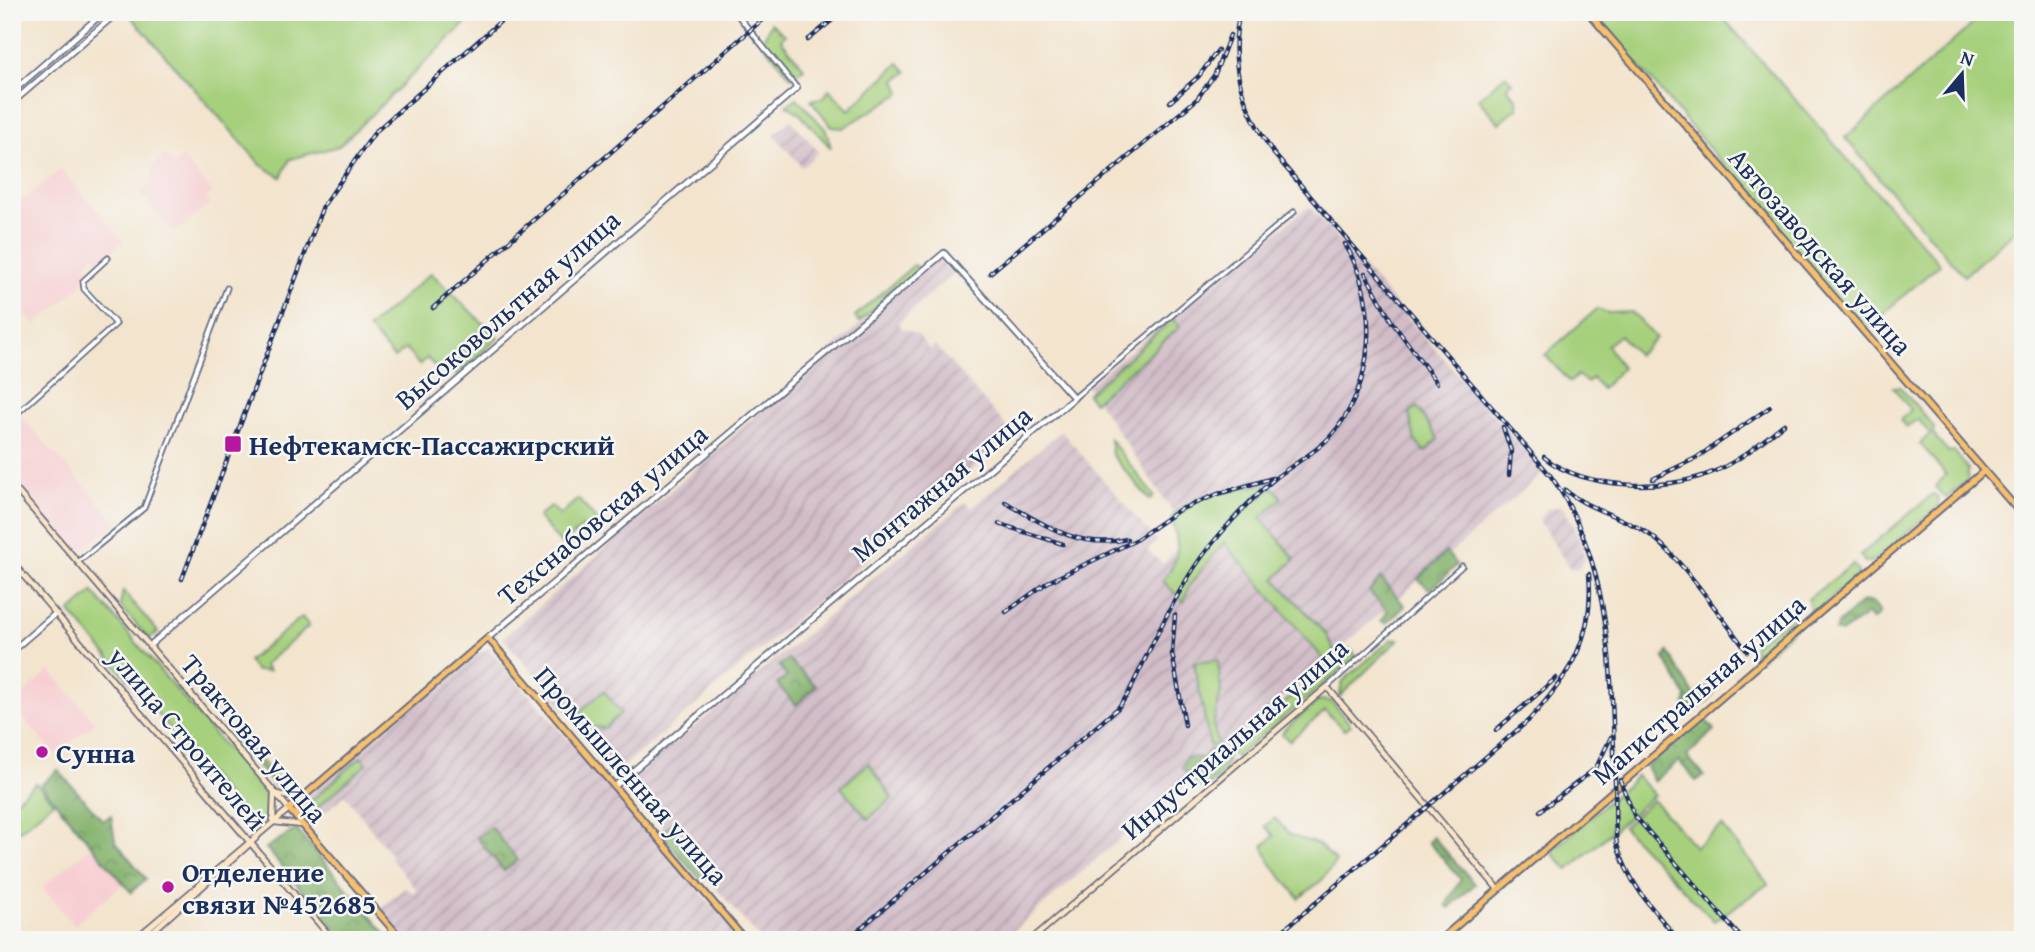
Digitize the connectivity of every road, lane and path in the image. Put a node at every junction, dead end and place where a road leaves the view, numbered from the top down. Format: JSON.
{"nodes":[{"id":1,"x":106,"y":12,"type":"edge"},
{"id":2,"x":118,"y":12,"type":"edge"},
{"id":3,"x":735,"y":12,"type":"edge"},
{"id":4,"x":1588,"y":12,"type":"edge"},
{"id":5,"x":112,"y":17,"type":"junction"},
{"id":6,"x":797,"y":88,"type":"joint"},
{"id":7,"x":12,"y":92,"type":"edge"},
{"id":8,"x":12,"y":103,"type":"edge"},
{"id":9,"x":1294,"y":212,"type":"dead end"},
{"id":10,"x":108,"y":258,"type":"dead end"},
{"id":11,"x":228,"y":288,"type":"dead end"},
{"id":12,"x":1074,"y":398,"type":"junction"},
{"id":13,"x":12,"y":418,"type":"edge"},
{"id":14,"x":1984,"y":471,"type":"junction"},
{"id":15,"x":12,"y":485,"type":"edge"},
{"id":16,"x":2023,"y":516,"type":"edge"},
{"id":17,"x":12,"y":562,"type":"edge"},
{"id":18,"x":78,"y":562,"type":"junction"},
{"id":19,"x":1462,"y":566,"type":"dead end"},
{"id":20,"x":55,"y":614,"type":"junction"},
{"id":21,"x":488,"y":638,"type":"junction"},
{"id":22,"x":149,"y":646,"type":"junction"},
{"id":23,"x":12,"y":651,"type":"edge"},
{"id":24,"x":1327,"y":688,"type":"junction"},
{"id":25,"x":615,"y":786,"type":"junction"},
{"id":26,"x":274,"y":793,"type":"junction"},
{"id":27,"x":305,"y":794,"type":"junction"},
{"id":28,"x":289,"y":809,"type":"junction"},
{"id":29,"x":273,"y":822,"type":"junction"},
{"id":30,"x":302,"y":825,"type":"junction"},
{"id":31,"x":249,"y":843,"type":"junction"},
{"id":32,"x":1498,"y":889,"type":"junction"},
{"id":33,"x":134,"y":940,"type":"edge"},
{"id":34,"x":143,"y":940,"type":"edge"},
{"id":35,"x":333,"y":940,"type":"edge"},
{"id":36,"x":402,"y":940,"type":"edge"},
{"id":37,"x":745,"y":940,"type":"edge"},
{"id":38,"x":1031,"y":940,"type":"edge"},
{"id":39,"x":1440,"y":940,"type":"edge"}],
"edges":[{"from":1,"to":5,"type":"street"},
{"from":1,"to":7,"type":"street"},
{"from":2,"to":5,"type":"street"},
{"from":3,"to":6,"type":"street"},
{"from":4,"to":14,"type":"main road","name":"Автозаводская улица"},
{"from":5,"to":8,"type":"street"},
{"from":6,"to":22,"type":"street","name":"Высоковольтная улица"},
{"from":9,"to":12,"type":"street","name":"Монтажная улица"},
{"from":10,"to":13,"type":"street"},
{"from":11,"to":18,"type":"street"},
{"from":12,"to":21,"type":"street","name":"Техснабовская улица"},
{"from":12,"to":25,"type":"street","name":"Монтажная улица"},
{"from":14,"to":16,"type":"main road","name":"Автозаводская улица"},
{"from":14,"to":32,"type":"main road","name":"Магистральная улица"},
{"from":15,"to":18,"type":"main road","name":"Трактовая улица"},
{"from":17,"to":20,"type":"main road","name":"улица Строителей"},
{"from":18,"to":22,"type":"main road","name":"Трактовая улица"},
{"from":19,"to":24,"type":"street","name":"Индустриальная улица"},
{"from":20,"to":23,"type":"street"},
{"from":20,"to":31,"type":"main road","name":"улица Строителей"},
{"from":21,"to":25,"type":"main road","name":"Промышленная улица"},
{"from":21,"to":27,"type":"main road","name":"Техснабовская улица"},
{"from":22,"to":26,"type":"main road","name":"Трактовая улица"},
{"from":24,"to":32,"type":"main road"},
{"from":24,"to":38,"type":"main road","name":"Индустриальная улица"},
{"from":25,"to":37,"type":"main road","name":"Промышленная улица"},
{"from":26,"to":27,"type":"main road"},
{"from":26,"to":28,"type":"main road","name":"Трактовая улица"},
{"from":26,"to":29,"type":"main road"},
{"from":27,"to":28,"type":"main road","name":"Техснабовская улица"},
{"from":27,"to":30,"type":"main road"},
{"from":28,"to":29,"type":"main road"},
{"from":28,"to":30,"type":"main road","name":"Трактовая улица"},
{"from":29,"to":30,"type":"main road"},
{"from":29,"to":31,"type":"main road"},
{"from":30,"to":36,"type":"main road","name":"Трактовая улица"},
{"from":31,"to":33,"type":"main road"},
{"from":31,"to":34,"type":"main road"},
{"from":31,"to":35,"type":"main road","name":"улица Строителей"},
{"from":32,"to":39,"type":"main road","name":"Магистральная улица"}]}
